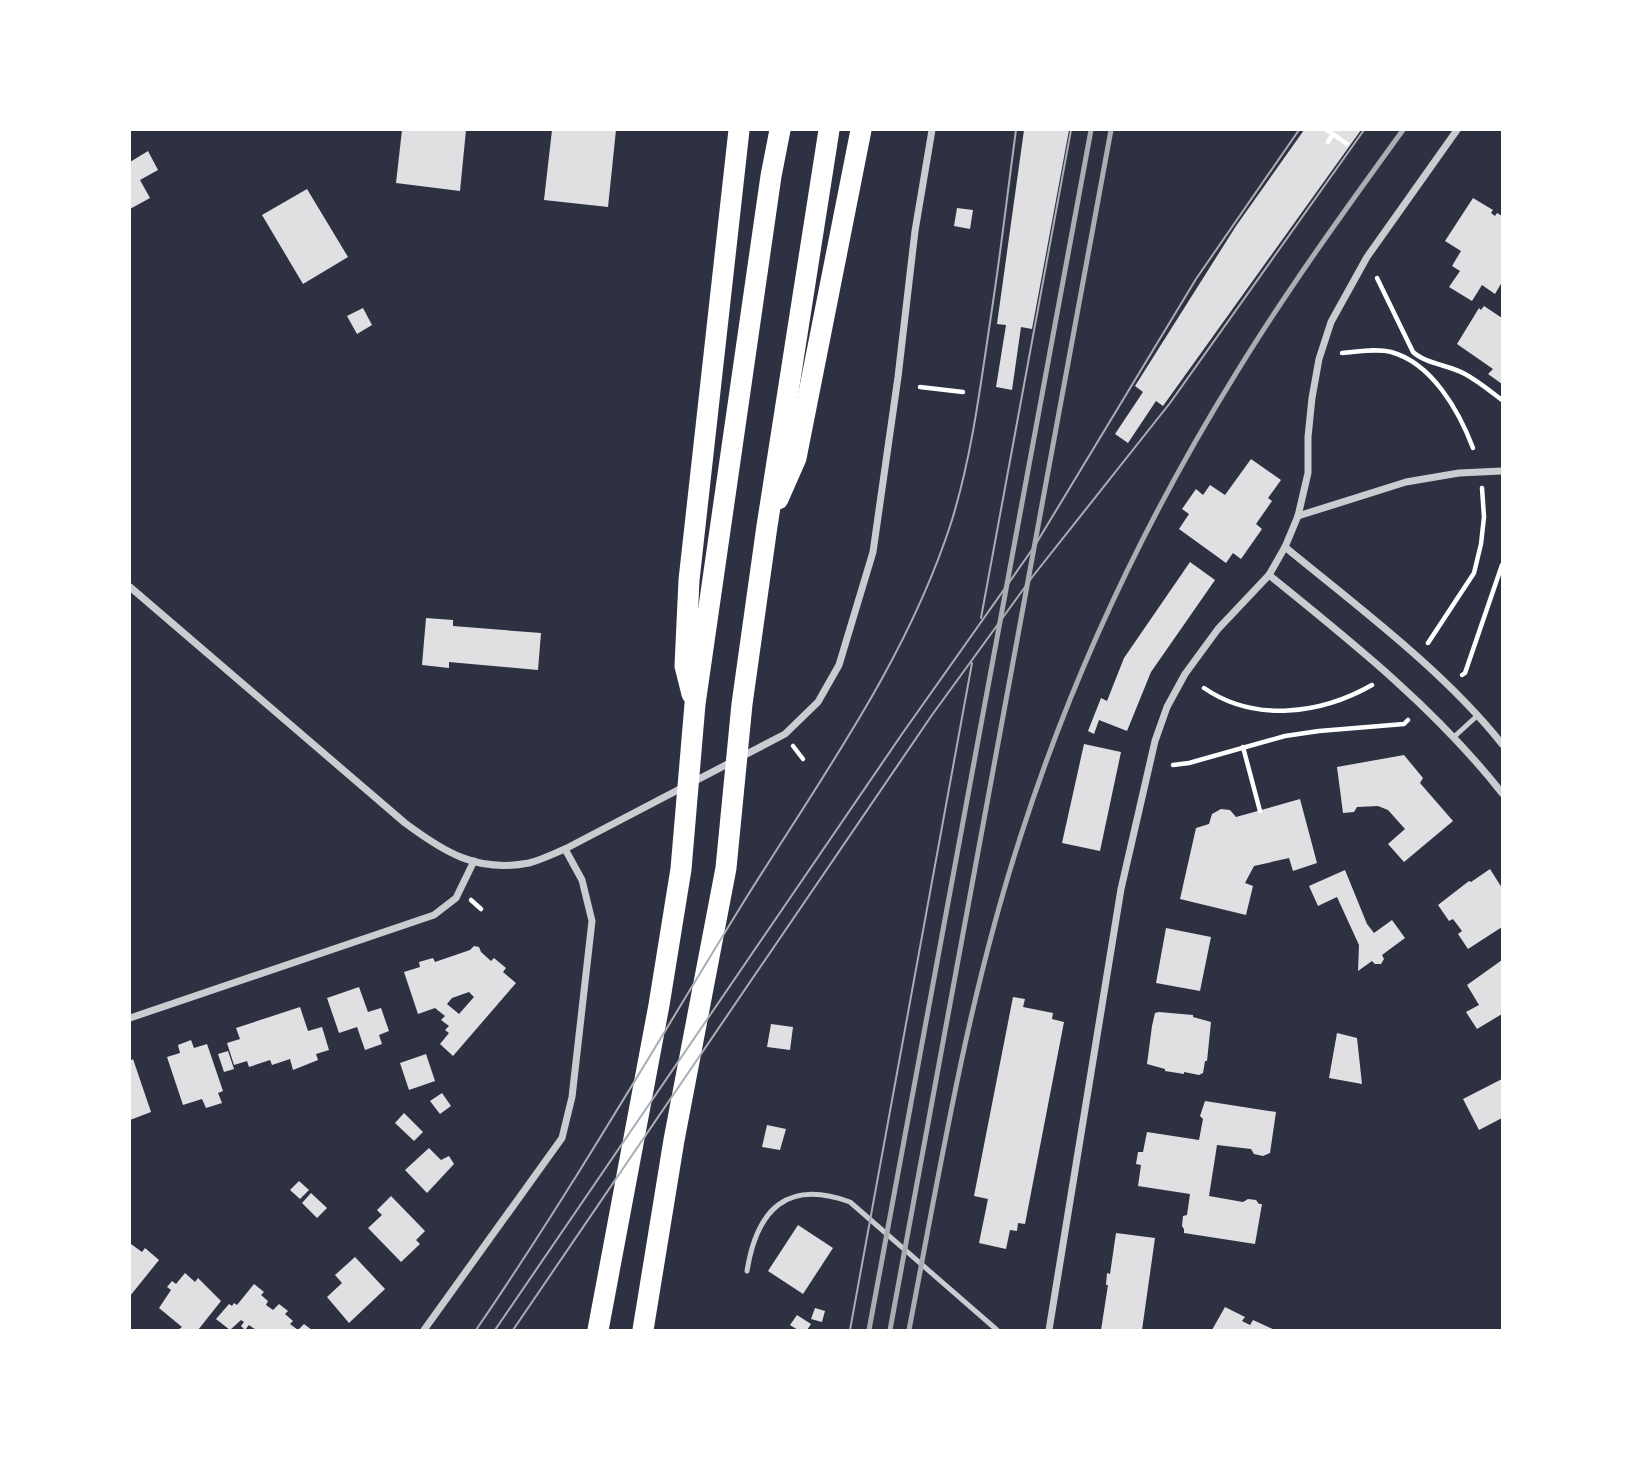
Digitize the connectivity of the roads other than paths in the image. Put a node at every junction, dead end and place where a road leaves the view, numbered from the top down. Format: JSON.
{"nodes":[{"id":1,"x":739,"y":130,"type":"edge"},
{"id":2,"x":780,"y":130,"type":"edge"},
{"id":3,"x":829,"y":130,"type":"edge"},
{"id":4,"x":861,"y":130,"type":"edge"},
{"id":5,"x":932,"y":130,"type":"edge"},
{"id":6,"x":1457,"y":130,"type":"edge"},
{"id":7,"x":1503,"y":471,"type":"edge"},
{"id":8,"x":1298,"y":516,"type":"junction"},
{"id":9,"x":766,"y":526,"type":"junction"},
{"id":10,"x":1285,"y":547,"type":"junction"},
{"id":11,"x":1269,"y":575,"type":"junction"},
{"id":12,"x":130,"y":587,"type":"edge"},
{"id":13,"x":695,"y":704,"type":"junction"},
{"id":14,"x":1478,"y":716,"type":"junction"},
{"id":15,"x":1455,"y":736,"type":"junction"},
{"id":16,"x":1503,"y":744,"type":"edge"},
{"id":17,"x":1503,"y":793,"type":"edge"},
{"id":18,"x":565,"y":849,"type":"junction"},
{"id":19,"x":474,"y":861,"type":"junction"},
{"id":20,"x":130,"y":1018,"type":"edge"},
{"id":21,"x":747,"y":1271,"type":"dead end"},
{"id":22,"x":424,"y":1331,"type":"edge"},
{"id":23,"x":598,"y":1331,"type":"edge"},
{"id":24,"x":643,"y":1331,"type":"edge"},
{"id":25,"x":997,"y":1331,"type":"edge"},
{"id":26,"x":1049,"y":1331,"type":"edge"}],
"edges":[{"from":1,"to":13,"type":"highway"},
{"from":2,"to":13,"type":"highway"},
{"from":3,"to":9,"type":"highway"},
{"from":4,"to":9,"type":"highway"},
{"from":5,"to":18,"type":"street"},
{"from":6,"to":8,"type":"street"},
{"from":7,"to":8,"type":"street"},
{"from":8,"to":10,"type":"street"},
{"from":9,"to":24,"type":"highway"},
{"from":10,"to":11,"type":"street"},
{"from":10,"to":14,"type":"street"},
{"from":11,"to":15,"type":"street"},
{"from":11,"to":26,"type":"street"},
{"from":12,"to":19,"type":"street"},
{"from":13,"to":23,"type":"highway"},
{"from":14,"to":15,"type":"lane"},
{"from":14,"to":16,"type":"street"},
{"from":15,"to":17,"type":"street"},
{"from":18,"to":19,"type":"street"},
{"from":18,"to":22,"type":"street"},
{"from":19,"to":20,"type":"street"},
{"from":21,"to":25,"type":"lane"}]}
